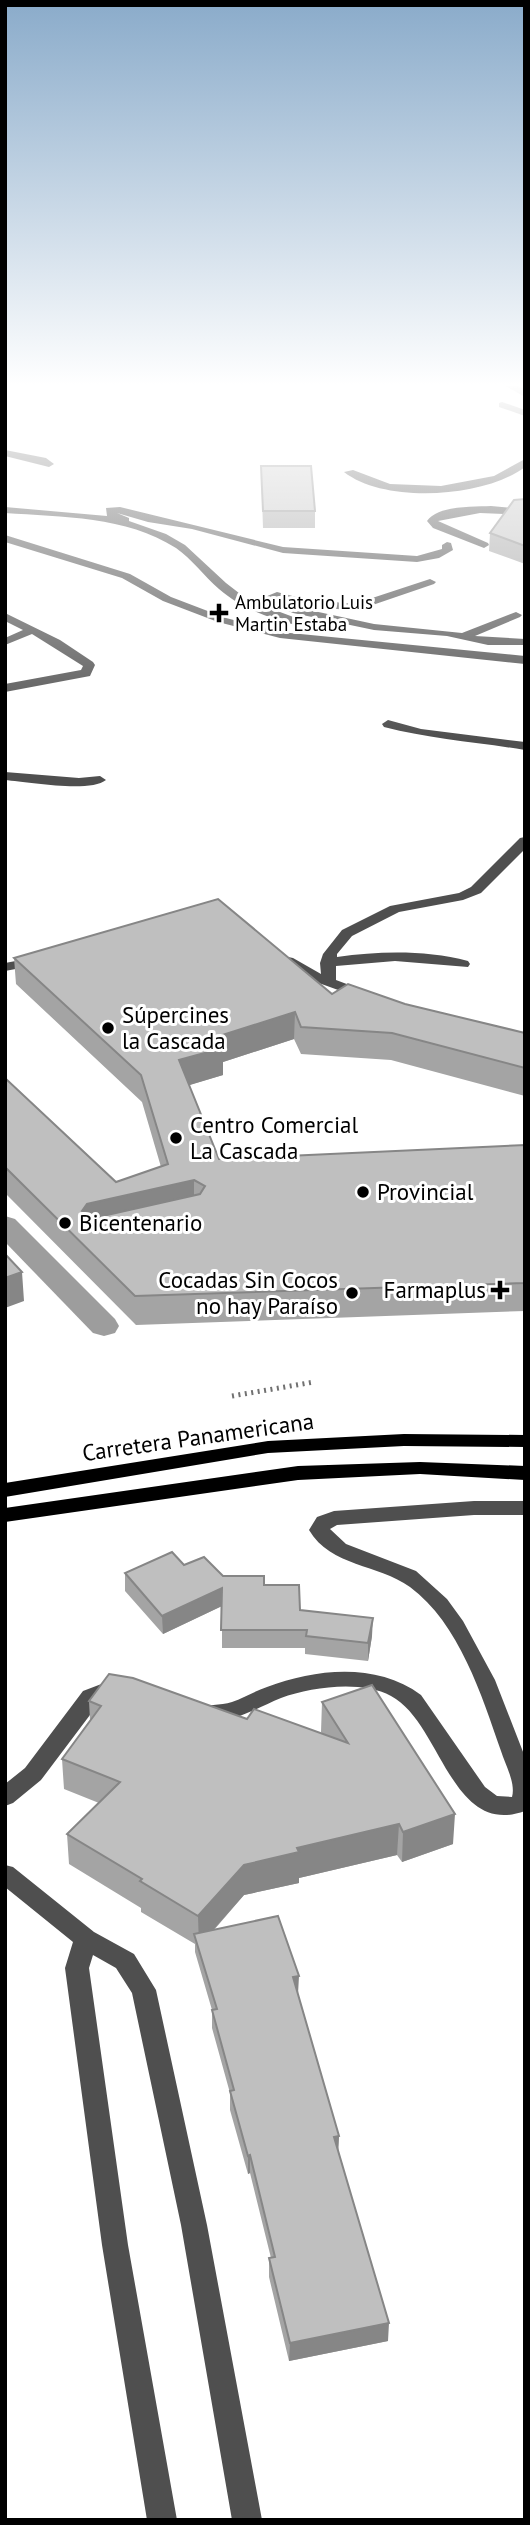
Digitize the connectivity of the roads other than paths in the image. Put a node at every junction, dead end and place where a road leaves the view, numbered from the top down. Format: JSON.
{"nodes":[{"id":1,"x":5,"y":510,"type":"edge"},
{"id":2,"x":525,"y":512,"type":"edge"},
{"id":3,"x":5,"y":538,"type":"edge"},
{"id":4,"x":164,"y":538,"type":"junction"},
{"id":5,"x":447,"y":545,"type":"dead end"},
{"id":6,"x":484,"y":545,"type":"dead end"},
{"id":7,"x":430,"y":582,"type":"dead end"},
{"id":8,"x":516,"y":615,"type":"dead end"},
{"id":9,"x":5,"y":616,"type":"edge"},
{"id":10,"x":32,"y":630,"type":"junction"},
{"id":11,"x":464,"y":636,"type":"junction"},
{"id":12,"x":5,"y":642,"type":"edge"},
{"id":13,"x":525,"y":642,"type":"edge"},
{"id":14,"x":396,"y":646,"type":"junction"},
{"id":15,"x":525,"y":660,"type":"edge"},
{"id":16,"x":5,"y":688,"type":"edge"},
{"id":17,"x":388,"y":724,"type":"dead end"},
{"id":18,"x":525,"y":746,"type":"edge"},
{"id":19,"x":5,"y":776,"type":"edge"},
{"id":20,"x":100,"y":780,"type":"dead end"},
{"id":21,"x":525,"y":841,"type":"edge"},
{"id":22,"x":276,"y":949,"type":"edge"},
{"id":23,"x":54,"y":958,"type":"edge"},
{"id":24,"x":327,"y":963,"type":"junction"},
{"id":25,"x":463,"y":964,"type":"dead end"},
{"id":26,"x":5,"y":967,"type":"edge"},
{"id":27,"x":328,"y":982,"type":"junction"},
{"id":28,"x":382,"y":1002,"type":"edge"},
{"id":29,"x":525,"y":1441,"type":"edge"},
{"id":30,"x":525,"y":1473,"type":"edge"},
{"id":31,"x":5,"y":1490,"type":"edge"},
{"id":32,"x":525,"y":1508,"type":"edge"},
{"id":33,"x":5,"y":1515,"type":"edge"},
{"id":34,"x":129,"y":1695,"type":"edge"},
{"id":35,"x":181,"y":1711,"type":"edge"},
{"id":36,"x":5,"y":1797,"type":"edge"},
{"id":37,"x":5,"y":1874,"type":"edge"},
{"id":38,"x":86,"y":1939,"type":"junction"},
{"id":39,"x":162,"y":2520,"type":"edge"},
{"id":40,"x":247,"y":2520,"type":"edge"}],
"edges":[{"from":1,"to":4,"type":"street"},
{"from":2,"to":6,"type":"street"},
{"from":3,"to":14,"type":"street"},
{"from":4,"to":5,"type":"street"},
{"from":4,"to":14,"type":"street"},
{"from":7,"to":11,"type":"street"},
{"from":8,"to":11,"type":"street"},
{"from":9,"to":10,"type":"street"},
{"from":10,"to":12,"type":"street"},
{"from":10,"to":16,"type":"street"},
{"from":11,"to":13,"type":"street"},
{"from":14,"to":15,"type":"street"},
{"from":17,"to":18,"type":"street"},
{"from":19,"to":20,"type":"street"},
{"from":21,"to":24,"type":"street"},
{"from":22,"to":27,"type":"street"},
{"from":23,"to":26,"type":"street"},
{"from":24,"to":25,"type":"street"},
{"from":24,"to":27,"type":"street"},
{"from":27,"to":28,"type":"street"},
{"from":29,"to":31,"type":"main road","name":"Carretera Panamericana"},
{"from":30,"to":33,"type":"main road"},
{"from":32,"to":35,"type":"street"},
{"from":34,"to":36,"type":"street"},
{"from":37,"to":38,"type":"street"},
{"from":38,"to":39,"type":"street"},
{"from":38,"to":40,"type":"street"}]}
